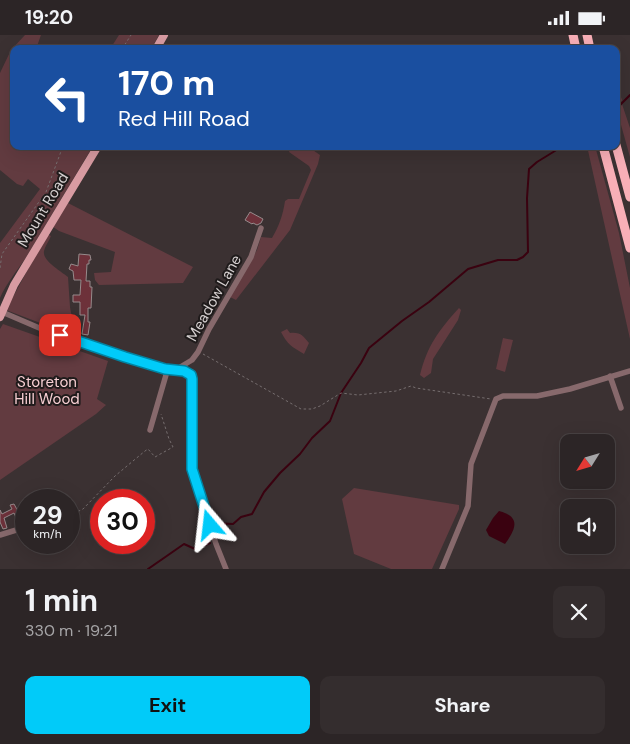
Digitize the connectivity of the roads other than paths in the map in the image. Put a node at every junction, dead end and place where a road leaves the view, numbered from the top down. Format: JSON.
{"nodes":[{"id":1,"x":96,"y":150,"type":"edge"},
{"id":2,"x":604,"y":150,"type":"edge"},
{"id":3,"x":617,"y":150,"type":"edge"},
{"id":4,"x":630,"y":197,"type":"edge"},
{"id":5,"x":262,"y":228,"type":"dead end"},
{"id":6,"x":630,"y":248,"type":"edge"},
{"id":7,"x":1,"y":314,"type":"edge"},
{"id":8,"x":165,"y":369,"type":"junction"},
{"id":9,"x":176,"y":370,"type":"junction"},
{"id":10,"x":630,"y":371,"type":"edge"},
{"id":11,"x":610,"y":377,"type":"junction"},
{"id":12,"x":621,"y":408,"type":"dead end"},
{"id":13,"x":150,"y":430,"type":"dead end"},
{"id":14,"x":15,"y":530,"type":"edge"},
{"id":15,"x":0,"y":535,"type":"edge"},
{"id":16,"x":226,"y":569,"type":"edge"},
{"id":17,"x":442,"y":569,"type":"edge"}],
"edges":[{"from":1,"to":7,"type":"main road","name":"Mount Road"},
{"from":2,"to":6,"type":"highway"},
{"from":3,"to":4,"type":"highway"},
{"from":5,"to":9,"type":"street","name":"Meadow Lane"},
{"from":7,"to":8,"type":"street"},
{"from":8,"to":9,"type":"street"},
{"from":8,"to":13,"type":"street"},
{"from":9,"to":16,"type":"street"},
{"from":10,"to":11,"type":"street"},
{"from":11,"to":12,"type":"street"},
{"from":11,"to":17,"type":"street"},
{"from":14,"to":15,"type":"street"}]}
